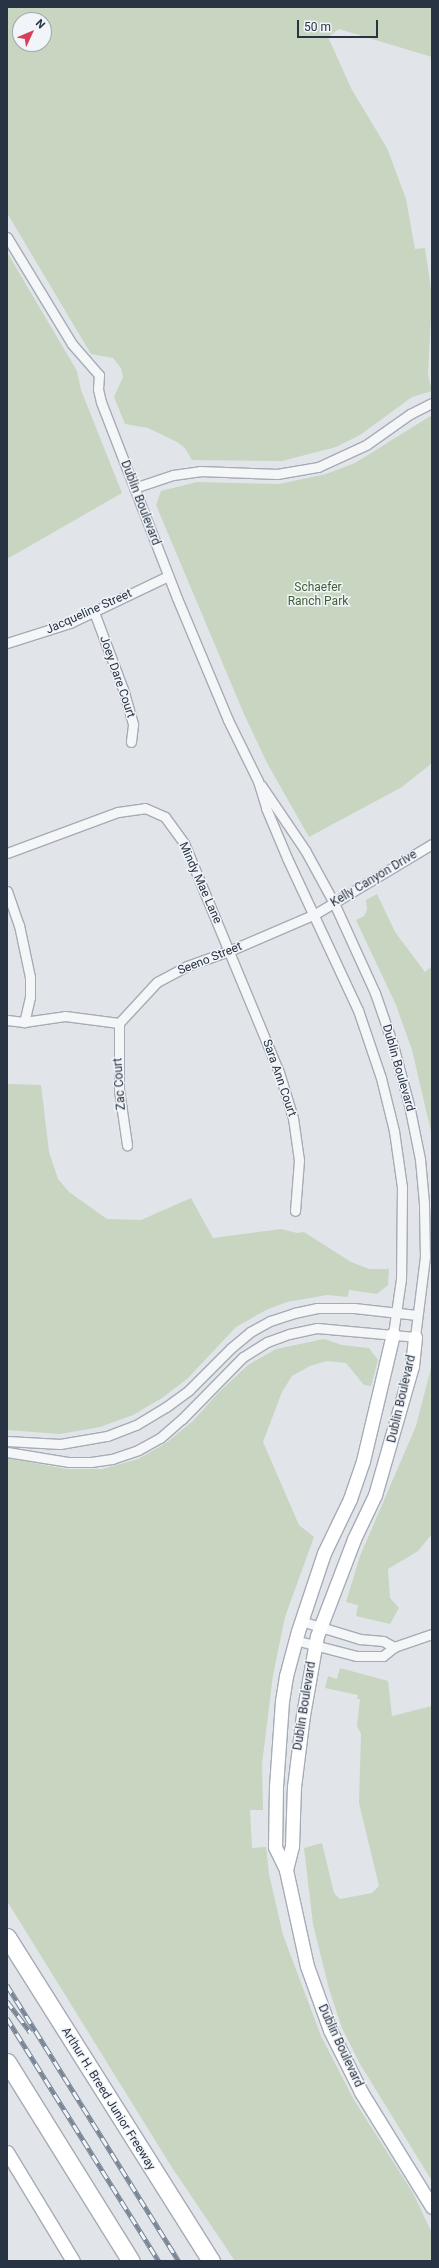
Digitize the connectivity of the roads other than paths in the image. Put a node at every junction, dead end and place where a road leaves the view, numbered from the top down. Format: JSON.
{"nodes":[{"id":1,"x":7,"y":237,"type":"edge"},
{"id":2,"x":432,"y":403,"type":"edge"},
{"id":3,"x":134,"y":488,"type":"junction"},
{"id":4,"x":168,"y":576,"type":"junction"},
{"id":5,"x":94,"y":612,"type":"junction"},
{"id":6,"x":7,"y":643,"type":"edge"},
{"id":7,"x":131,"y":742,"type":"dead end"},
{"id":8,"x":258,"y":781,"type":"junction"},
{"id":9,"x":432,"y":844,"type":"edge"},
{"id":10,"x":7,"y":854,"type":"edge"},
{"id":11,"x":7,"y":891,"type":"edge"},
{"id":12,"x":334,"y":903,"type":"junction"},
{"id":13,"x":315,"y":914,"type":"junction"},
{"id":14,"x":229,"y":951,"type":"junction"},
{"id":15,"x":7,"y":1020,"type":"edge"},
{"id":16,"x":24,"y":1022,"type":"junction"},
{"id":17,"x":119,"y":1023,"type":"junction"},
{"id":18,"x":127,"y":1145,"type":"dead end"},
{"id":19,"x":295,"y":1210,"type":"dead end"},
{"id":20,"x":396,"y":1313,"type":"junction"},
{"id":21,"x":418,"y":1315,"type":"junction"},
{"id":22,"x":393,"y":1334,"type":"junction"},
{"id":23,"x":415,"y":1337,"type":"junction"},
{"id":24,"x":7,"y":1441,"type":"edge"},
{"id":25,"x":7,"y":1452,"type":"edge"},
{"id":26,"x":301,"y":1621,"type":"junction"},
{"id":27,"x":321,"y":1627,"type":"junction"},
{"id":28,"x":432,"y":1634,"type":"edge"},
{"id":29,"x":295,"y":1640,"type":"junction"},
{"id":30,"x":315,"y":1646,"type":"junction"},
{"id":31,"x":394,"y":1647,"type":"junction"},
{"id":32,"x":286,"y":1870,"type":"junction"},
{"id":33,"x":7,"y":1937,"type":"edge"},
{"id":34,"x":7,"y":2062,"type":"edge"},
{"id":35,"x":7,"y":2152,"type":"edge"},
{"id":36,"x":432,"y":2207,"type":"edge"},
{"id":37,"x":73,"y":2261,"type":"edge"},
{"id":38,"x":131,"y":2261,"type":"edge"},
{"id":39,"x":211,"y":2261,"type":"edge"}],
"edges":[{"from":1,"to":3,"type":"street","name":"Dublin Boulevard"},
{"from":2,"to":3,"type":"street"},
{"from":3,"to":4,"type":"street","name":"Dublin Boulevard"},
{"from":4,"to":5,"type":"street","name":"Jacqueline Street"},
{"from":4,"to":8,"type":"street","name":"Dublin Boulevard"},
{"from":5,"to":6,"type":"street","name":"Jacqueline Street"},
{"from":5,"to":7,"type":"street","name":"Joey Dare Court"},
{"from":8,"to":12,"type":"street","name":"Dublin Boulevard"},
{"from":8,"to":13,"type":"street","name":"Dublin Boulevard"},
{"from":9,"to":12,"type":"street","name":"Kelly Canyon Drive"},
{"from":10,"to":14,"type":"street","name":"Mindy Mae Lane"},
{"from":11,"to":16,"type":"street"},
{"from":12,"to":13,"type":"street","name":"Kelly Canyon Drive"},
{"from":12,"to":21,"type":"street","name":"Dublin Boulevard"},
{"from":13,"to":14,"type":"street","name":"Seeno Street"},
{"from":13,"to":20,"type":"street","name":"Dublin Boulevard"},
{"from":14,"to":17,"type":"street","name":"Seeno Street"},
{"from":14,"to":19,"type":"street","name":"Sara Ann Court"},
{"from":15,"to":16,"type":"street"},
{"from":16,"to":17,"type":"street"},
{"from":17,"to":18,"type":"street","name":"Zac Court"},
{"from":20,"to":21,"type":"street"},
{"from":20,"to":22,"type":"street","name":"Dublin Boulevard"},
{"from":20,"to":24,"type":"street"},
{"from":21,"to":23,"type":"street","name":"Dublin Boulevard"},
{"from":22,"to":23,"type":"street"},
{"from":22,"to":25,"type":"street"},
{"from":22,"to":26,"type":"street","name":"Dublin Boulevard"},
{"from":23,"to":27,"type":"street","name":"Dublin Boulevard"},
{"from":26,"to":27,"type":"street"},
{"from":26,"to":29,"type":"street","name":"Dublin Boulevard"},
{"from":27,"to":30,"type":"street","name":"Dublin Boulevard"},
{"from":27,"to":31,"type":"street"},
{"from":28,"to":31,"type":"street"},
{"from":29,"to":30,"type":"street"},
{"from":29,"to":32,"type":"street","name":"Dublin Boulevard"},
{"from":30,"to":31,"type":"street"},
{"from":30,"to":32,"type":"street","name":"Dublin Boulevard"},
{"from":32,"to":36,"type":"street","name":"Dublin Boulevard"},
{"from":33,"to":39,"type":"highway","name":"Arthur H. Breed Junior Freeway"},
{"from":34,"to":38,"type":"highway"},
{"from":35,"to":37,"type":"street"}]}
